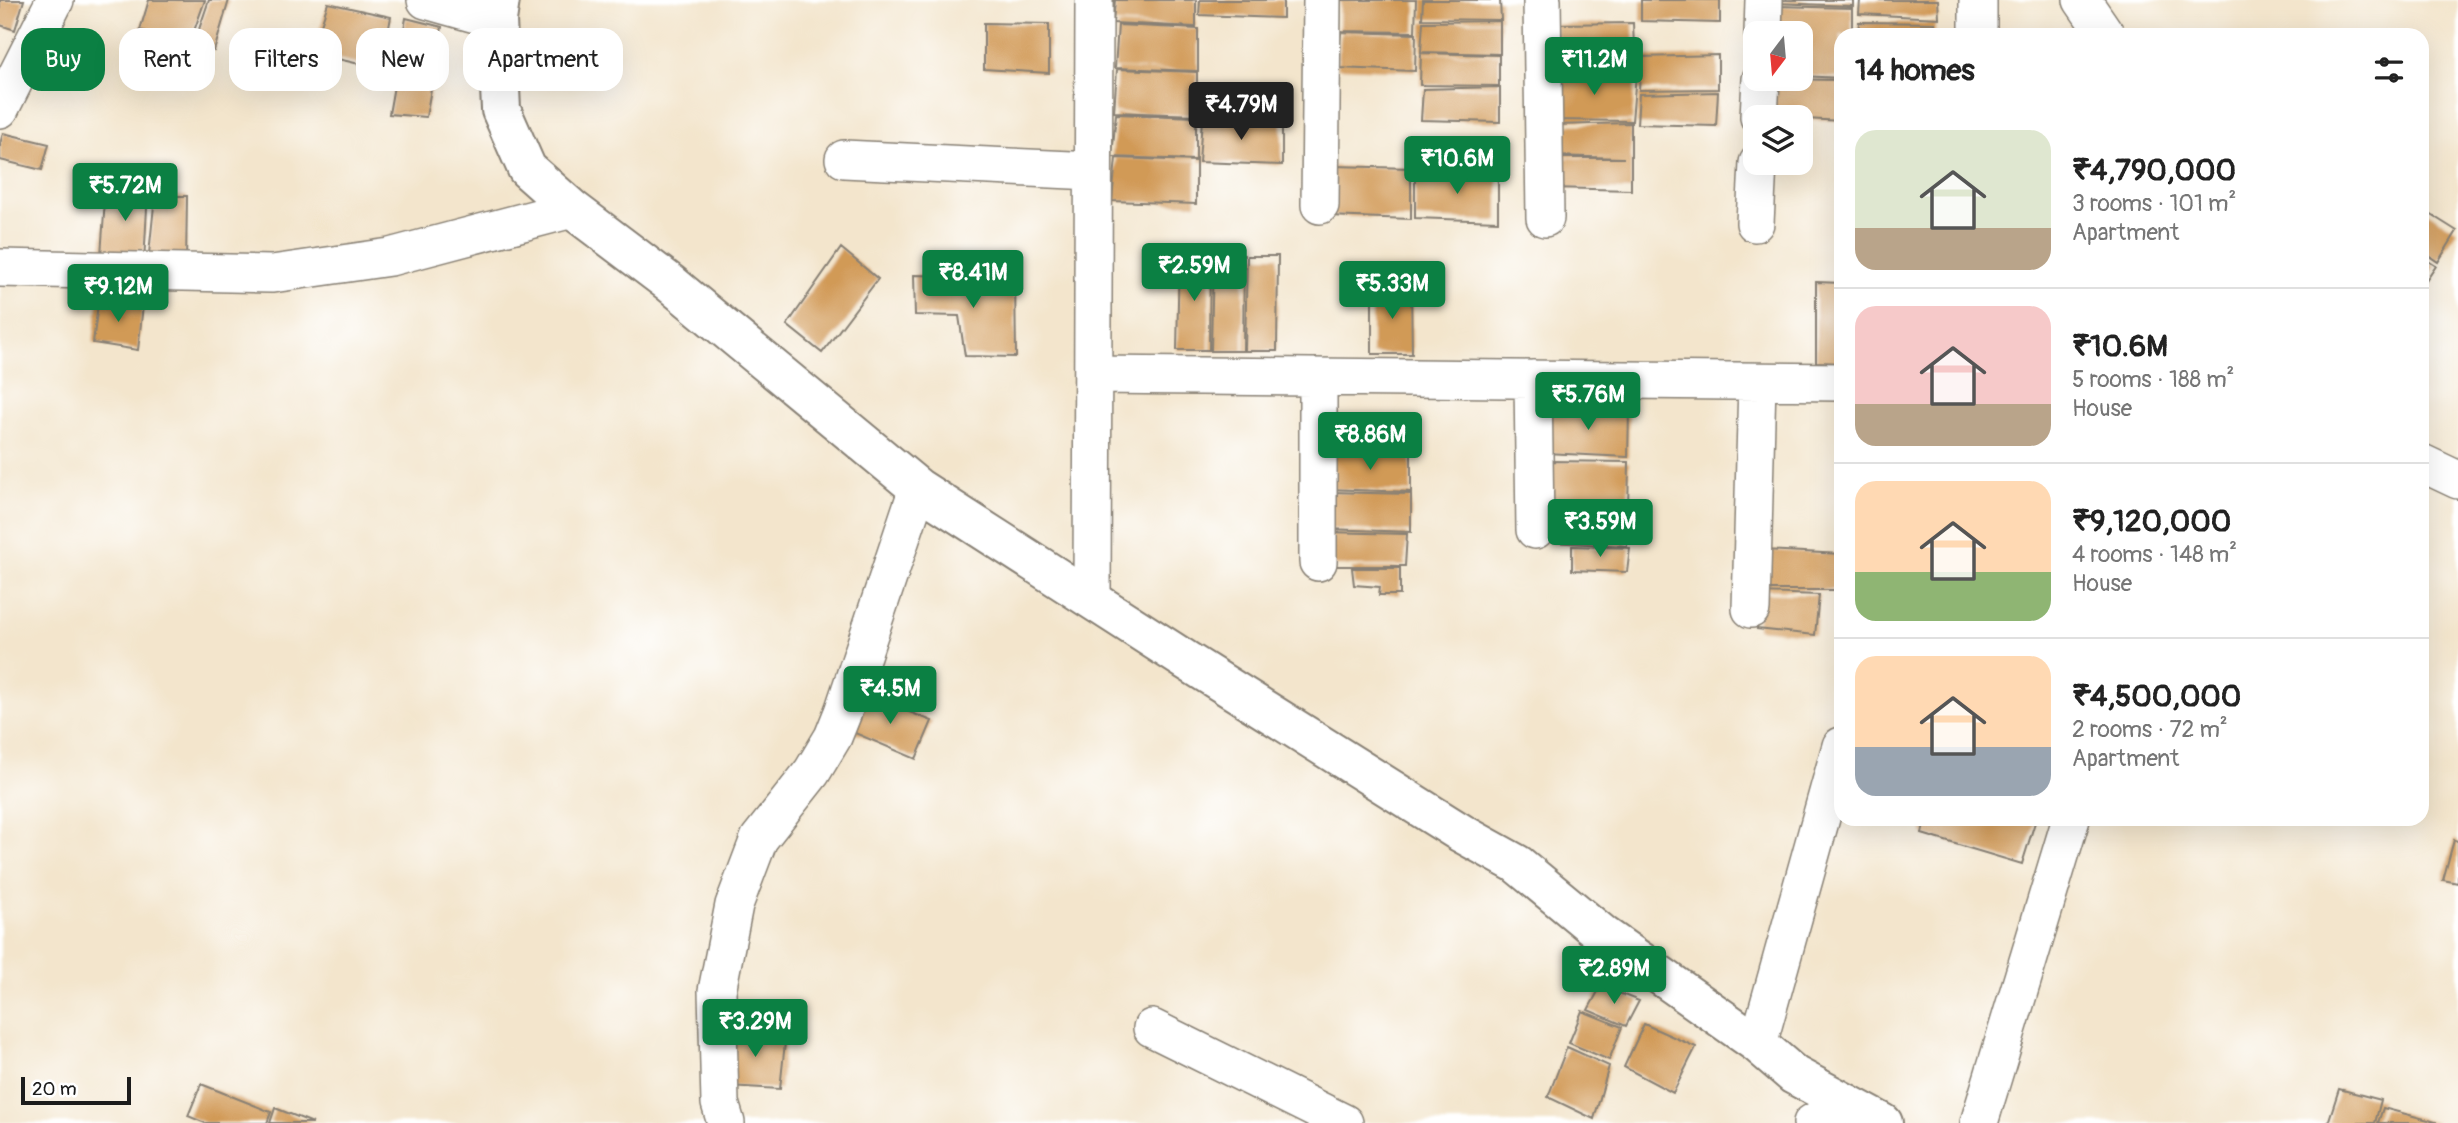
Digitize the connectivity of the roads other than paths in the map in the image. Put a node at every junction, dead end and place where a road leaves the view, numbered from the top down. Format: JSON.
{"nodes":[{"id":1,"x":55,"y":0,"type":"edge"},
{"id":2,"x":426,"y":0,"type":"edge"},
{"id":3,"x":1094,"y":0,"type":"edge"},
{"id":4,"x":1322,"y":0,"type":"edge"},
{"id":5,"x":1542,"y":0,"type":"edge"},
{"id":6,"x":1764,"y":0,"type":"edge"},
{"id":7,"x":1978,"y":0,"type":"edge"},
{"id":8,"x":2082,"y":0,"type":"edge"},
{"id":9,"x":498,"y":10,"type":"edge"},
{"id":10,"x":1763,"y":21,"type":"edge"},
{"id":11,"x":1978,"y":28,"type":"edge"},
{"id":12,"x":2101,"y":28,"type":"edge"},
{"id":13,"x":0,"y":109,"type":"edge"},
{"id":14,"x":844,"y":159,"type":"dead end"},
{"id":15,"x":1757,"y":175,"type":"edge"},
{"id":16,"x":1093,"y":186,"type":"junction"},
{"id":17,"x":1320,"y":205,"type":"dead end"},
{"id":18,"x":572,"y":209,"type":"junction"},
{"id":19,"x":1545,"y":218,"type":"dead end"},
{"id":20,"x":1755,"y":223,"type":"dead end"},
{"id":21,"x":0,"y":268,"type":"edge"},
{"id":22,"x":1093,"y":375,"type":"junction"},
{"id":23,"x":1318,"y":378,"type":"junction"},
{"id":24,"x":1533,"y":379,"type":"junction"},
{"id":25,"x":1758,"y":382,"type":"junction"},
{"id":26,"x":1834,"y":382,"type":"edge"},
{"id":27,"x":2429,"y":466,"type":"edge"},
{"id":28,"x":2458,"y":480,"type":"edge"},
{"id":29,"x":918,"y":488,"type":"junction"},
{"id":30,"x":1535,"y":530,"type":"dead end"},
{"id":31,"x":1318,"y":562,"type":"dead end"},
{"id":32,"x":1092,"y":599,"type":"junction"},
{"id":33,"x":1751,"y":610,"type":"dead end"},
{"id":34,"x":1834,"y":771,"type":"edge"},
{"id":35,"x":2069,"y":826,"type":"edge"},
{"id":36,"x":1152,"y":1028,"type":"dead end"},
{"id":37,"x":1758,"y":1044,"type":"junction"},
{"id":38,"x":1847,"y":1102,"type":"junction"},
{"id":39,"x":726,"y":1123,"type":"edge"},
{"id":40,"x":1344,"y":1123,"type":"edge"},
{"id":41,"x":1812,"y":1123,"type":"edge"},
{"id":42,"x":1883,"y":1123,"type":"edge"},
{"id":43,"x":1979,"y":1123,"type":"edge"}],
"edges":[{"from":1,"to":13,"type":"street"},
{"from":2,"to":9,"type":"street"},
{"from":3,"to":16,"type":"street"},
{"from":4,"to":17,"type":"street"},
{"from":5,"to":19,"type":"street"},
{"from":6,"to":10,"type":"street"},
{"from":7,"to":11,"type":"street"},
{"from":8,"to":12,"type":"street"},
{"from":9,"to":18,"type":"street"},
{"from":14,"to":16,"type":"street"},
{"from":15,"to":20,"type":"street"},
{"from":16,"to":22,"type":"street"},
{"from":18,"to":21,"type":"street"},
{"from":18,"to":29,"type":"street"},
{"from":22,"to":23,"type":"street"},
{"from":22,"to":32,"type":"street"},
{"from":23,"to":24,"type":"street"},
{"from":23,"to":31,"type":"street"},
{"from":24,"to":25,"type":"street"},
{"from":24,"to":30,"type":"street"},
{"from":25,"to":26,"type":"street"},
{"from":25,"to":33,"type":"street"},
{"from":27,"to":28,"type":"street"},
{"from":29,"to":32,"type":"street"},
{"from":29,"to":39,"type":"street"},
{"from":32,"to":37,"type":"street"},
{"from":34,"to":37,"type":"street"},
{"from":35,"to":43,"type":"street"},
{"from":36,"to":40,"type":"street"},
{"from":37,"to":38,"type":"street"},
{"from":38,"to":41,"type":"street"},
{"from":38,"to":42,"type":"street"}]}
